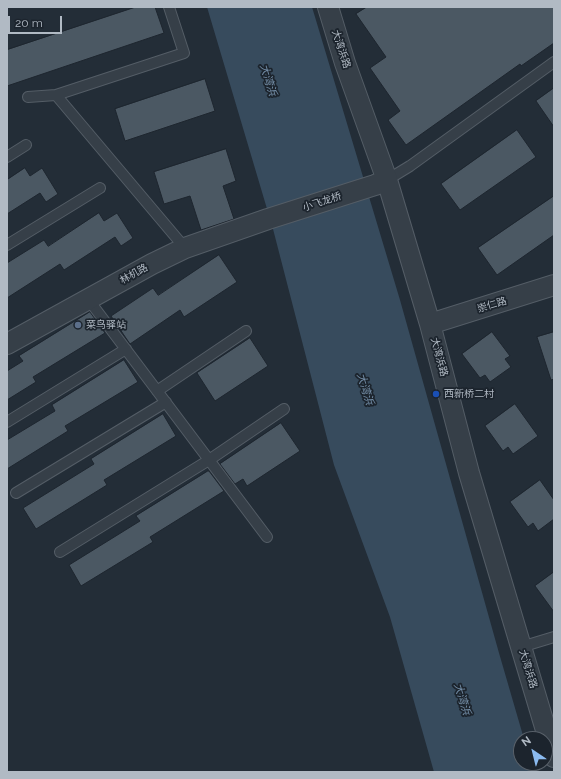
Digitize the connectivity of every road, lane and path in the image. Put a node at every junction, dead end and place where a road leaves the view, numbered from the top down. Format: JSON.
{"nodes":[{"id":1,"x":169,"y":7,"type":"edge"},
{"id":2,"x":331,"y":9,"type":"edge"},
{"id":3,"x":554,"y":62,"type":"edge"},
{"id":4,"x":56,"y":95,"type":"junction"},
{"id":5,"x":28,"y":97,"type":"dead end"},
{"id":6,"x":26,"y":145,"type":"dead end"},
{"id":7,"x":7,"y":157,"type":"edge"},
{"id":8,"x":381,"y":183,"type":"junction"},
{"id":9,"x":100,"y":188,"type":"dead end"},
{"id":10,"x":268,"y":219,"type":"joint"},
{"id":11,"x":7,"y":245,"type":"edge"},
{"id":12,"x":185,"y":248,"type":"junction"},
{"id":13,"x":554,"y":285,"type":"edge"},
{"id":14,"x":88,"y":299,"type":"junction"},
{"id":15,"x":430,"y":324,"type":"junction"},
{"id":16,"x":246,"y":332,"type":"dead end"},
{"id":17,"x":7,"y":344,"type":"edge"},
{"id":18,"x":126,"y":349,"type":"junction"},
{"id":19,"x":157,"y":391,"type":"junction"},
{"id":20,"x":166,"y":402,"type":"junction"},
{"id":21,"x":284,"y":409,"type":"dead end"},
{"id":22,"x":7,"y":422,"type":"edge"},
{"id":23,"x":210,"y":460,"type":"junction"},
{"id":24,"x":16,"y":493,"type":"dead end"},
{"id":25,"x":267,"y":537,"type":"dead end"},
{"id":26,"x":60,"y":552,"type":"dead end"},
{"id":27,"x":554,"y":636,"type":"edge"},
{"id":28,"x":521,"y":647,"type":"junction"},
{"id":29,"x":554,"y":756,"type":"edge"}],
"edges":[{"from":1,"to":4,"type":"lane"},
{"from":2,"to":8,"type":"street","name":"大湾浜路"},
{"from":3,"to":8,"type":"lane"},
{"from":4,"to":5,"type":"lane"},
{"from":4,"to":12,"type":"lane"},
{"from":6,"to":7,"type":"lane"},
{"from":8,"to":10,"type":"street","name":"小飞龙桥"},
{"from":8,"to":15,"type":"street","name":"大湾浜路"},
{"from":9,"to":11,"type":"lane"},
{"from":10,"to":12,"type":"street","name":"林机路"},
{"from":12,"to":14,"type":"street","name":"林机路"},
{"from":13,"to":15,"type":"street","name":"崇仁路"},
{"from":14,"to":17,"type":"street","name":"林机路"},
{"from":14,"to":18,"type":"lane"},
{"from":15,"to":28,"type":"street","name":"大湾浜路"},
{"from":16,"to":19,"type":"lane"},
{"from":18,"to":19,"type":"lane"},
{"from":18,"to":22,"type":"lane"},
{"from":19,"to":20,"type":"lane"},
{"from":20,"to":23,"type":"lane"},
{"from":20,"to":24,"type":"lane"},
{"from":21,"to":23,"type":"lane"},
{"from":23,"to":25,"type":"lane"},
{"from":23,"to":26,"type":"lane"},
{"from":27,"to":28,"type":"lane"},
{"from":28,"to":29,"type":"street","name":"大湾浜路"}]}
